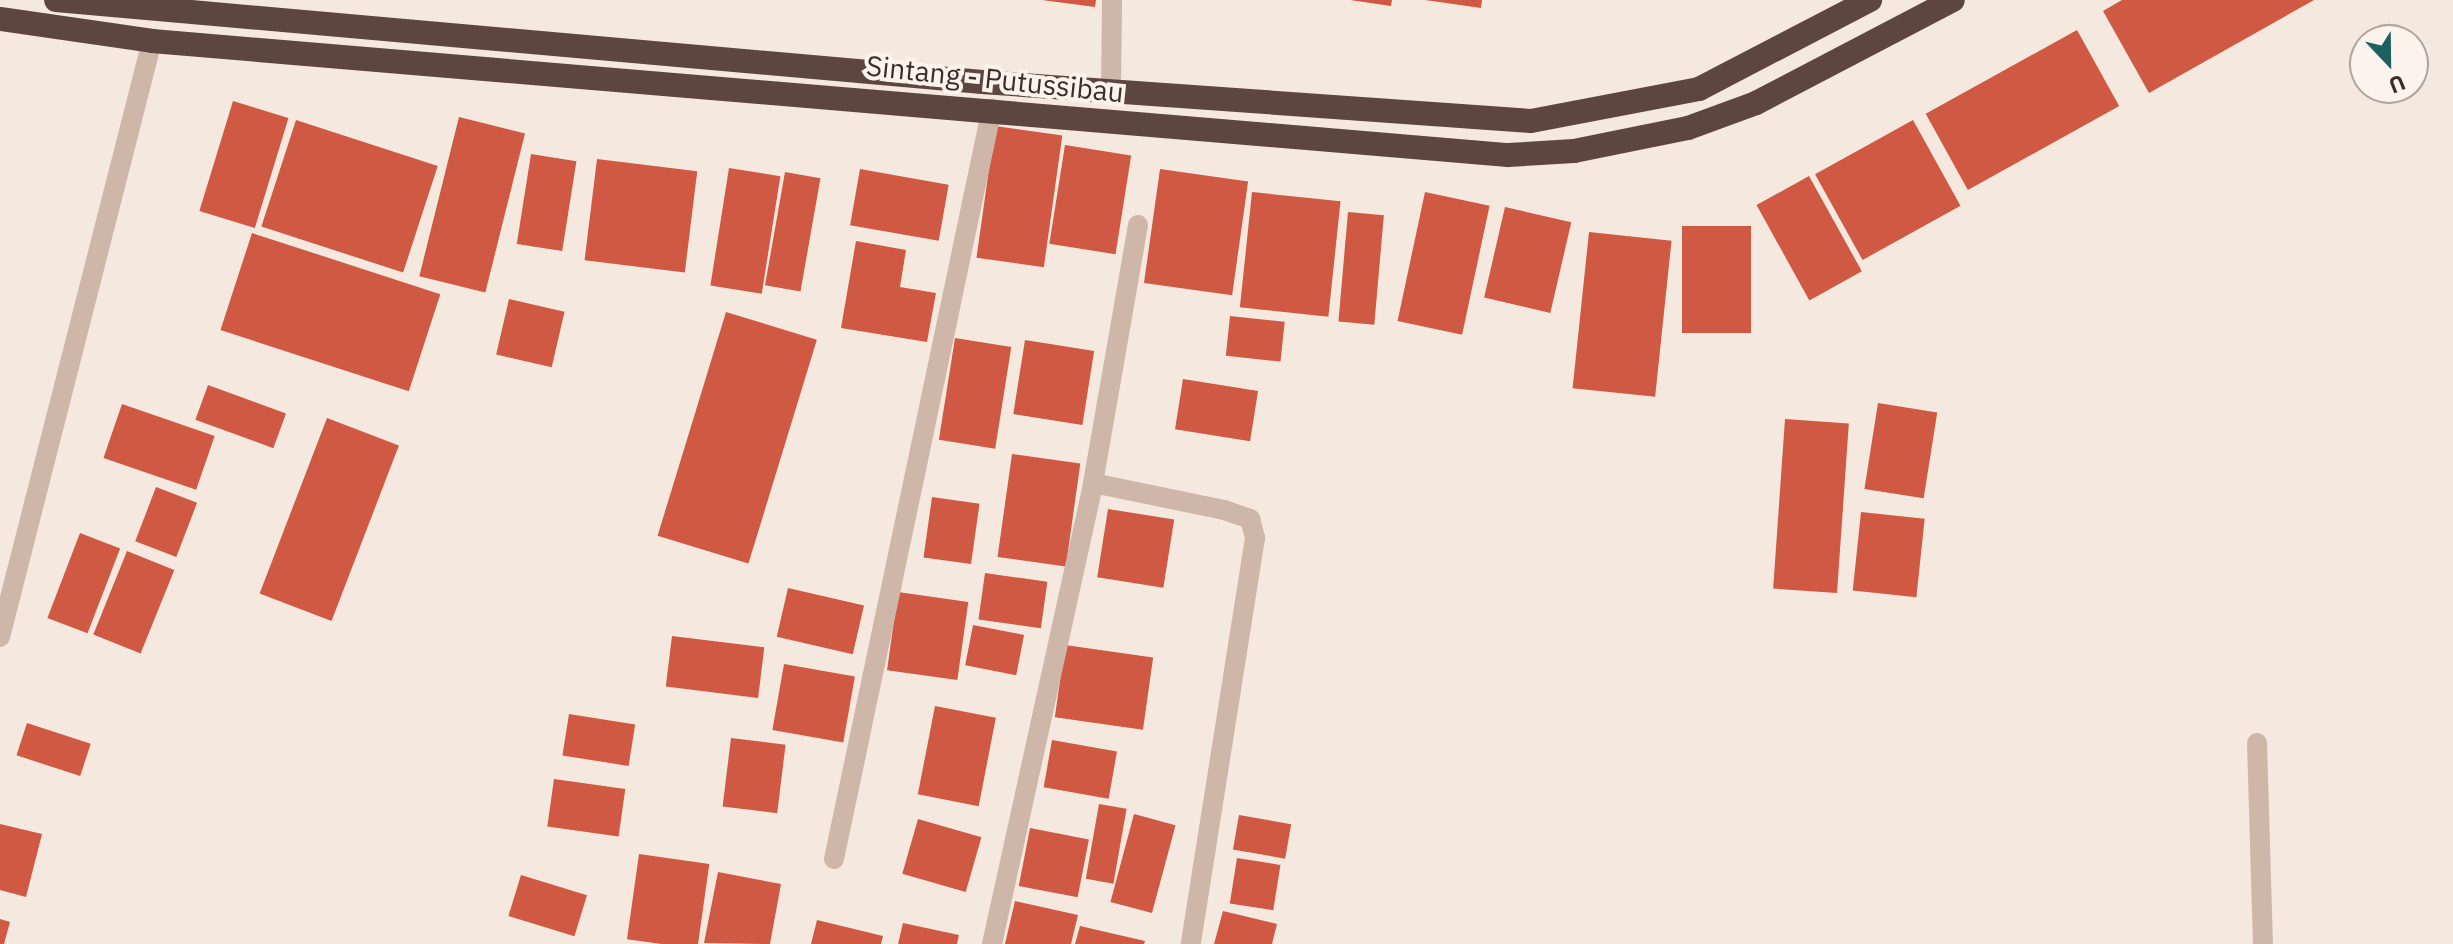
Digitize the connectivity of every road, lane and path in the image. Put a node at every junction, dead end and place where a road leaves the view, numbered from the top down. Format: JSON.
{"nodes":[{"id":1,"x":56,"y":0,"type":"edge"},
{"id":2,"x":1112,"y":0,"type":"edge"},
{"id":3,"x":1870,"y":0,"type":"edge"},
{"id":4,"x":1953,"y":0,"type":"edge"},
{"id":5,"x":0,"y":19,"type":"edge"},
{"id":6,"x":152,"y":41,"type":"junction"},
{"id":7,"x":1111,"y":87,"type":"junction"},
{"id":8,"x":992,"y":108,"type":"junction"},
{"id":9,"x":1138,"y":225,"type":"dead end"},
{"id":10,"x":1093,"y":483,"type":"junction"},
{"id":11,"x":0,"y":637,"type":"edge"},
{"id":12,"x":2257,"y":743,"type":"dead end"},
{"id":13,"x":834,"y":859,"type":"dead end"},
{"id":14,"x":992,"y":944,"type":"edge"},
{"id":15,"x":1191,"y":944,"type":"edge"},
{"id":16,"x":2263,"y":944,"type":"edge"}],
"edges":[{"from":1,"to":7,"type":"highway","name":"Sintang - Putussibau"},
{"from":2,"to":7,"type":"street"},
{"from":3,"to":7,"type":"highway","name":"Sintang - Putussibau"},
{"from":4,"to":8,"type":"highway","name":"Sintang - Putussibau"},
{"from":5,"to":6,"type":"highway","name":"Sintang - Putussibau"},
{"from":6,"to":8,"type":"highway","name":"Sintang - Putussibau"},
{"from":6,"to":11,"type":"street"},
{"from":8,"to":13,"type":"street"},
{"from":9,"to":10,"type":"street"},
{"from":10,"to":14,"type":"street"},
{"from":10,"to":15,"type":"street"},
{"from":12,"to":16,"type":"street"}]}
